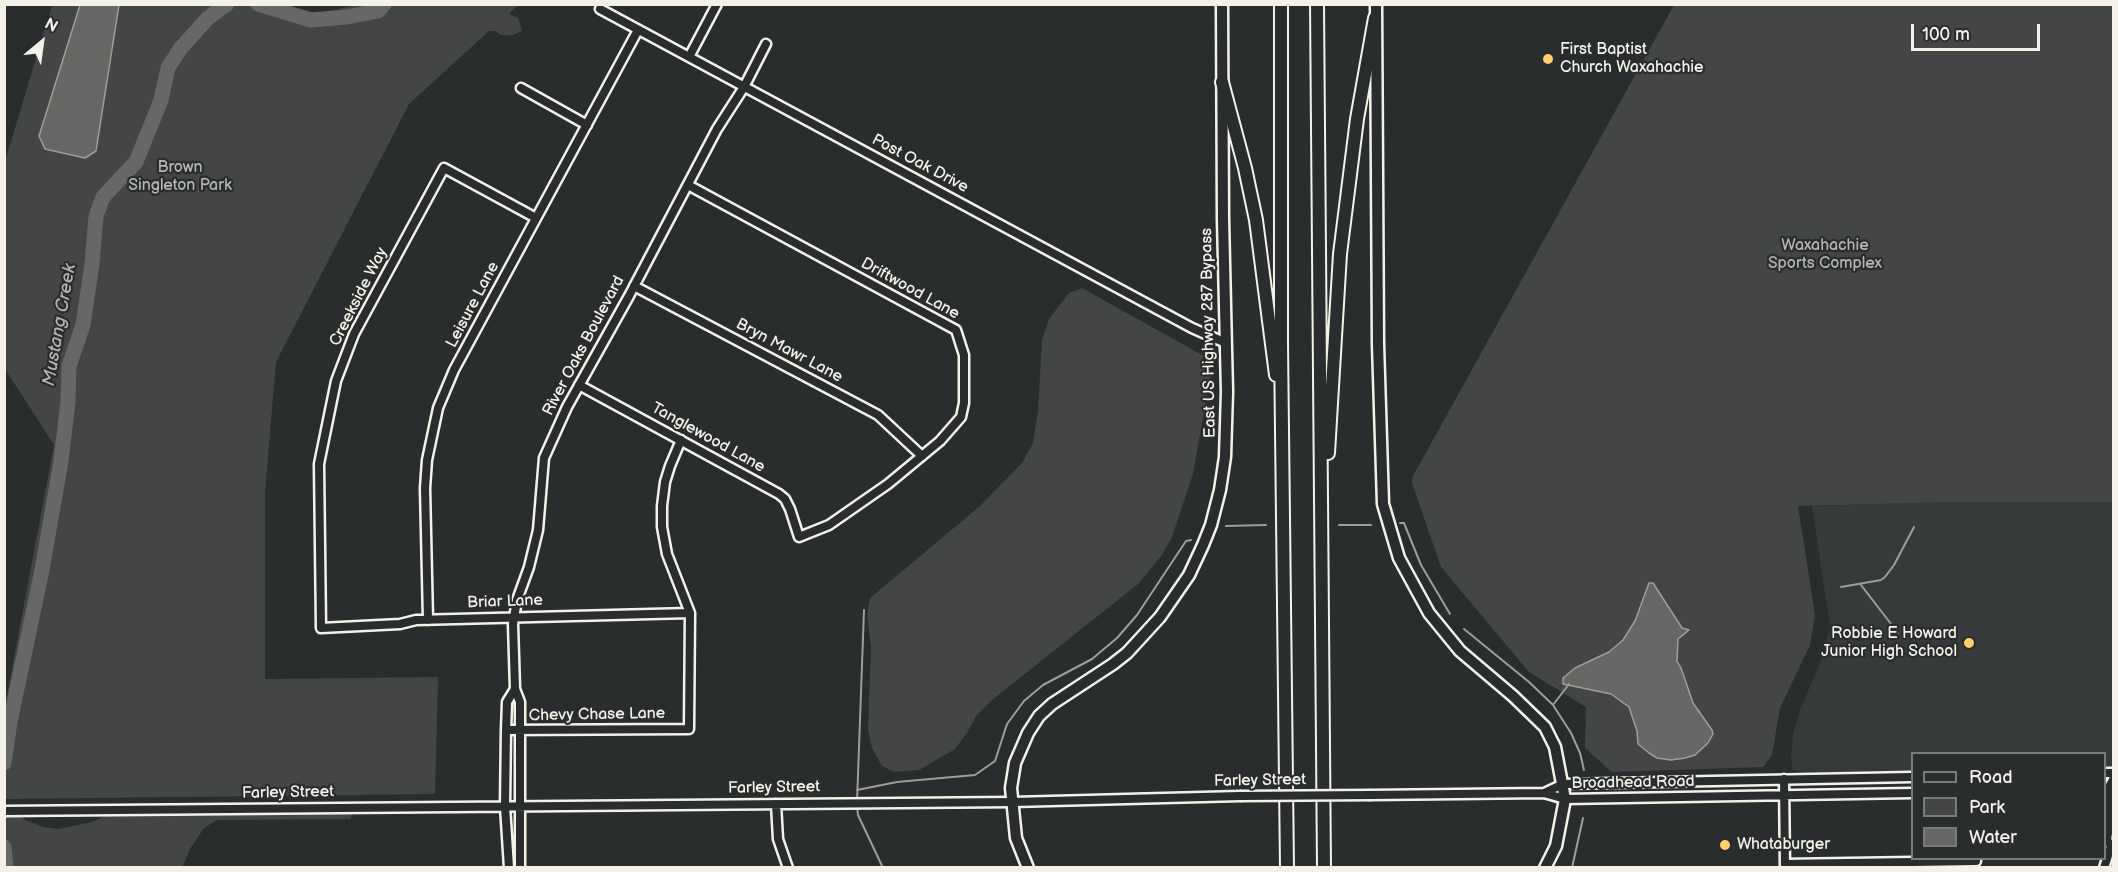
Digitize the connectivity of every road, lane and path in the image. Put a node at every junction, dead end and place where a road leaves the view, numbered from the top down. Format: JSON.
{"nodes":[{"id":1,"x":717,"y":4,"type":"edge"},
{"id":2,"x":1222,"y":4,"type":"edge"},
{"id":3,"x":1281,"y":4,"type":"edge"},
{"id":4,"x":1317,"y":4,"type":"edge"},
{"id":5,"x":1376,"y":4,"type":"edge"},
{"id":6,"x":600,"y":9,"type":"dead end"},
{"id":7,"x":1375,"y":18,"type":"junction"},
{"id":8,"x":638,"y":30,"type":"junction"},
{"id":9,"x":766,"y":44,"type":"dead end"},
{"id":10,"x":689,"y":57,"type":"junction"},
{"id":11,"x":1222,"y":82,"type":"junction"},
{"id":12,"x":744,"y":87,"type":"junction"},
{"id":13,"x":521,"y":88,"type":"dead end"},
{"id":14,"x":587,"y":125,"type":"junction"},
{"id":15,"x":688,"y":185,"type":"junction"},
{"id":16,"x":536,"y":218,"type":"junction"},
{"id":17,"x":634,"y":286,"type":"junction"},
{"id":18,"x":1226,"y":343,"type":"junction"},
{"id":19,"x":579,"y":385,"type":"junction"},
{"id":20,"x":1283,"y":435,"type":"junction"},
{"id":21,"x":681,"y":440,"type":"junction"},
{"id":22,"x":922,"y":456,"type":"junction"},
{"id":23,"x":1321,"y":480,"type":"junction"},
{"id":24,"x":799,"y":537,"type":"joint"},
{"id":25,"x":690,"y":613,"type":"junction"},
{"id":26,"x":514,"y":617,"type":"junction"},
{"id":27,"x":428,"y":620,"type":"junction"},
{"id":28,"x":321,"y":628,"type":"joint"},
{"id":29,"x":515,"y":689,"type":"junction"},
{"id":30,"x":506,"y":730,"type":"junction"},
{"id":31,"x":520,"y":731,"type":"junction"},
{"id":32,"x":2114,"y":775,"type":"edge"},
{"id":33,"x":1911,"y":777,"type":"edge"},
{"id":34,"x":1784,"y":779,"type":"junction"},
{"id":35,"x":1563,"y":784,"type":"junction"},
{"id":36,"x":2109,"y":789,"type":"edge"},
{"id":37,"x":1544,"y":793,"type":"junction"},
{"id":38,"x":1911,"y":793,"type":"edge"},
{"id":39,"x":1783,"y":795,"type":"junction"},
{"id":40,"x":1565,"y":799,"type":"junction"},
{"id":41,"x":1013,"y":802,"type":"junction"},
{"id":42,"x":776,"y":804,"type":"junction"},
{"id":43,"x":505,"y":806,"type":"junction"},
{"id":44,"x":519,"y":806,"type":"junction"},
{"id":45,"x":4,"y":811,"type":"edge"},
{"id":46,"x":2112,"y":845,"type":"edge"},
{"id":47,"x":1976,"y":860,"type":"edge"},
{"id":48,"x":1920,"y":865,"type":"edge"},
{"id":49,"x":1785,"y":866,"type":"edge"},
{"id":50,"x":509,"y":867,"type":"edge"},
{"id":51,"x":520,"y":867,"type":"edge"},
{"id":52,"x":788,"y":867,"type":"edge"},
{"id":53,"x":1028,"y":867,"type":"edge"},
{"id":54,"x":1287,"y":867,"type":"edge"},
{"id":55,"x":1324,"y":867,"type":"edge"},
{"id":56,"x":1545,"y":867,"type":"edge"},
{"id":57,"x":2104,"y":867,"type":"edge"}],
"edges":[{"from":1,"to":10,"type":"street"},
{"from":2,"to":11,"type":"main road","name":"East US Highway 287 Bypass"},
{"from":3,"to":20,"type":"highway"},
{"from":4,"to":23,"type":"highway"},
{"from":5,"to":7,"type":"main road"},
{"from":6,"to":8,"type":"street","name":"Post Oak Drive"},
{"from":7,"to":23,"type":"highway"},
{"from":7,"to":35,"type":"main road"},
{"from":8,"to":10,"type":"street","name":"Post Oak Drive"},
{"from":8,"to":14,"type":"street","name":"Leisure Lane"},
{"from":9,"to":12,"type":"street","name":"River Oaks Boulevard"},
{"from":10,"to":12,"type":"street","name":"Post Oak Drive"},
{"from":11,"to":18,"type":"main road","name":"East US Highway 287 Bypass"},
{"from":11,"to":20,"type":"highway"},
{"from":12,"to":15,"type":"street","name":"River Oaks Boulevard"},
{"from":12,"to":18,"type":"street","name":"Post Oak Drive"},
{"from":13,"to":14,"type":"street"},
{"from":14,"to":16,"type":"street","name":"Leisure Lane"},
{"from":15,"to":17,"type":"street","name":"River Oaks Boulevard"},
{"from":15,"to":22,"type":"street","name":"Driftwood Lane"},
{"from":16,"to":27,"type":"street","name":"Leisure Lane"},
{"from":16,"to":28,"type":"street","name":"Creekside Way"},
{"from":17,"to":19,"type":"street","name":"River Oaks Boulevard"},
{"from":17,"to":22,"type":"street","name":"Bryn Mawr Lane"},
{"from":18,"to":41,"type":"main road","name":"East US Highway 287 Bypass"},
{"from":19,"to":21,"type":"street","name":"Tanglewood Lane"},
{"from":19,"to":26,"type":"street","name":"River Oaks Boulevard"},
{"from":20,"to":54,"type":"highway"},
{"from":21,"to":24,"type":"street","name":"Tanglewood Lane"},
{"from":21,"to":25,"type":"street"},
{"from":22,"to":24,"type":"street","name":"Driftwood Lane"},
{"from":23,"to":55,"type":"highway"},
{"from":25,"to":26,"type":"street","name":"Briar Lane"},
{"from":25,"to":31,"type":"street","name":"Chevy Chase Lane"},
{"from":26,"to":27,"type":"street","name":"Briar Lane"},
{"from":26,"to":29,"type":"street","name":"River Oaks Boulevard"},
{"from":27,"to":28,"type":"street","name":"Briar Lane"},
{"from":29,"to":30,"type":"street","name":"River Oaks Boulevard"},
{"from":29,"to":31,"type":"street","name":"River Oaks Boulevard"},
{"from":30,"to":31,"type":"street","name":"Chevy Chase Lane"},
{"from":30,"to":43,"type":"street","name":"River Oaks Boulevard"},
{"from":31,"to":44,"type":"street","name":"River Oaks Boulevard"},
{"from":32,"to":36,"type":"street"},
{"from":33,"to":34,"type":"street","name":"Broadhead Road"},
{"from":34,"to":35,"type":"street","name":"Broadhead Road"},
{"from":34,"to":39,"type":"street"},
{"from":35,"to":37,"type":"street","name":"Broadhead Road"},
{"from":35,"to":40,"type":"main road"},
{"from":36,"to":46,"type":"street"},
{"from":37,"to":40,"type":"street","name":"Broadhead Road"},
{"from":37,"to":41,"type":"street","name":"Farley Street","bridge":true},
{"from":38,"to":39,"type":"street","name":"Broadhead Road"},
{"from":39,"to":40,"type":"street","name":"Broadhead Road"},
{"from":39,"to":49,"type":"street"},
{"from":40,"to":56,"type":"main road"},
{"from":41,"to":42,"type":"street","name":"Farley Street"},
{"from":41,"to":53,"type":"main road","name":"East US Highway 287 Bypass"},
{"from":42,"to":44,"type":"street","name":"Farley Street"},
{"from":42,"to":52,"type":"street"},
{"from":43,"to":44,"type":"street","name":"Farley Street"},
{"from":43,"to":45,"type":"street","name":"Farley Street"},
{"from":43,"to":50,"type":"street","name":"River Oaks Boulevard"},
{"from":44,"to":51,"type":"street","name":"River Oaks Boulevard"},
{"from":46,"to":57,"type":"street"},
{"from":47,"to":48,"type":"street"},
{"from":48,"to":49,"type":"street"}]}
